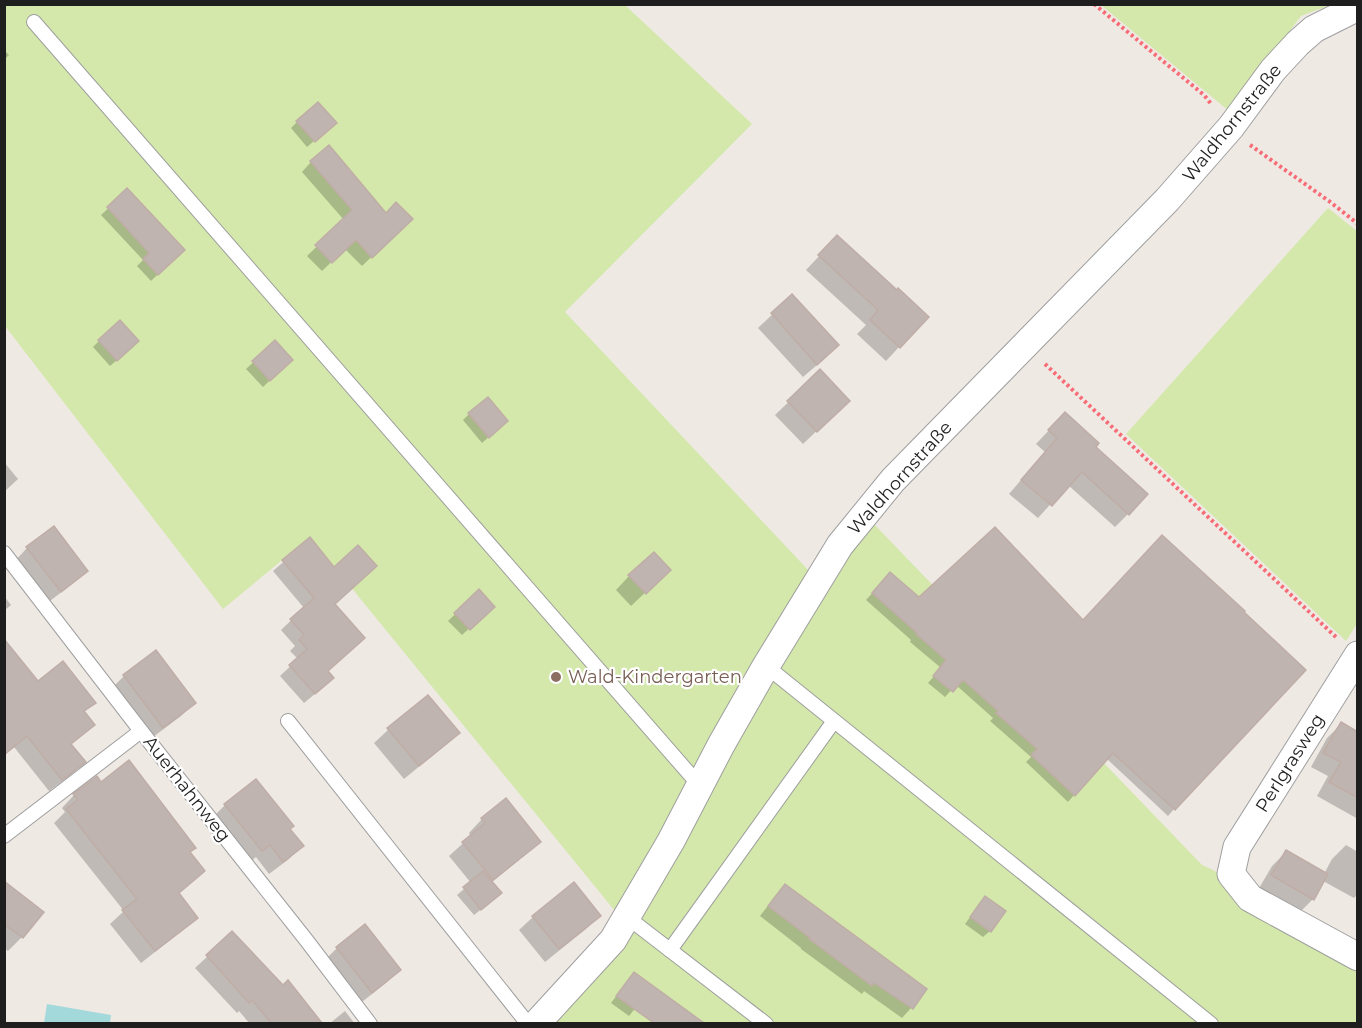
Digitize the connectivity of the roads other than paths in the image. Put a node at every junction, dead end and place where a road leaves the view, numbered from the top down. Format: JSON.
{"nodes":[{"id":1,"x":1358,"y":7,"type":"edge"},
{"id":2,"x":34,"y":22,"type":"dead end"},
{"id":3,"x":4,"y":553,"type":"edge"},
{"id":4,"x":1356,"y":658,"type":"edge"},
{"id":5,"x":766,"y":666,"type":"junction"},
{"id":6,"x":288,"y":721,"type":"dead end"},
{"id":7,"x":834,"y":721,"type":"junction"},
{"id":8,"x":141,"y":731,"type":"junction"},
{"id":9,"x":700,"y":786,"type":"junction"},
{"id":10,"x":4,"y":836,"type":"edge"},
{"id":11,"x":627,"y":917,"type":"junction"},
{"id":12,"x":670,"y":950,"type":"junction"},
{"id":13,"x":1358,"y":957,"type":"edge"},
{"id":14,"x":370,"y":1023,"type":"edge"},
{"id":15,"x":528,"y":1023,"type":"edge"},
{"id":16,"x":536,"y":1023,"type":"edge"},
{"id":17,"x":766,"y":1023,"type":"edge"},
{"id":18,"x":1211,"y":1023,"type":"edge"}],
"edges":[{"from":1,"to":5,"type":"street","name":"Waldhornstraße"},
{"from":2,"to":9,"type":"lane"},
{"from":3,"to":8,"type":"lane","name":"Auerhahnweg"},
{"from":4,"to":13,"type":"street","name":"Perlgrasweg"},
{"from":5,"to":7,"type":"lane"},
{"from":5,"to":9,"type":"street","name":"Waldhornstraße"},
{"from":6,"to":15,"type":"lane"},
{"from":7,"to":12,"type":"lane"},
{"from":7,"to":18,"type":"lane"},
{"from":8,"to":10,"type":"lane"},
{"from":8,"to":14,"type":"lane","name":"Auerhahnweg"},
{"from":9,"to":11,"type":"street","name":"Waldhornstraße"},
{"from":11,"to":12,"type":"lane"},
{"from":11,"to":16,"type":"street","name":"Waldhornstraße"},
{"from":12,"to":17,"type":"lane"}]}
